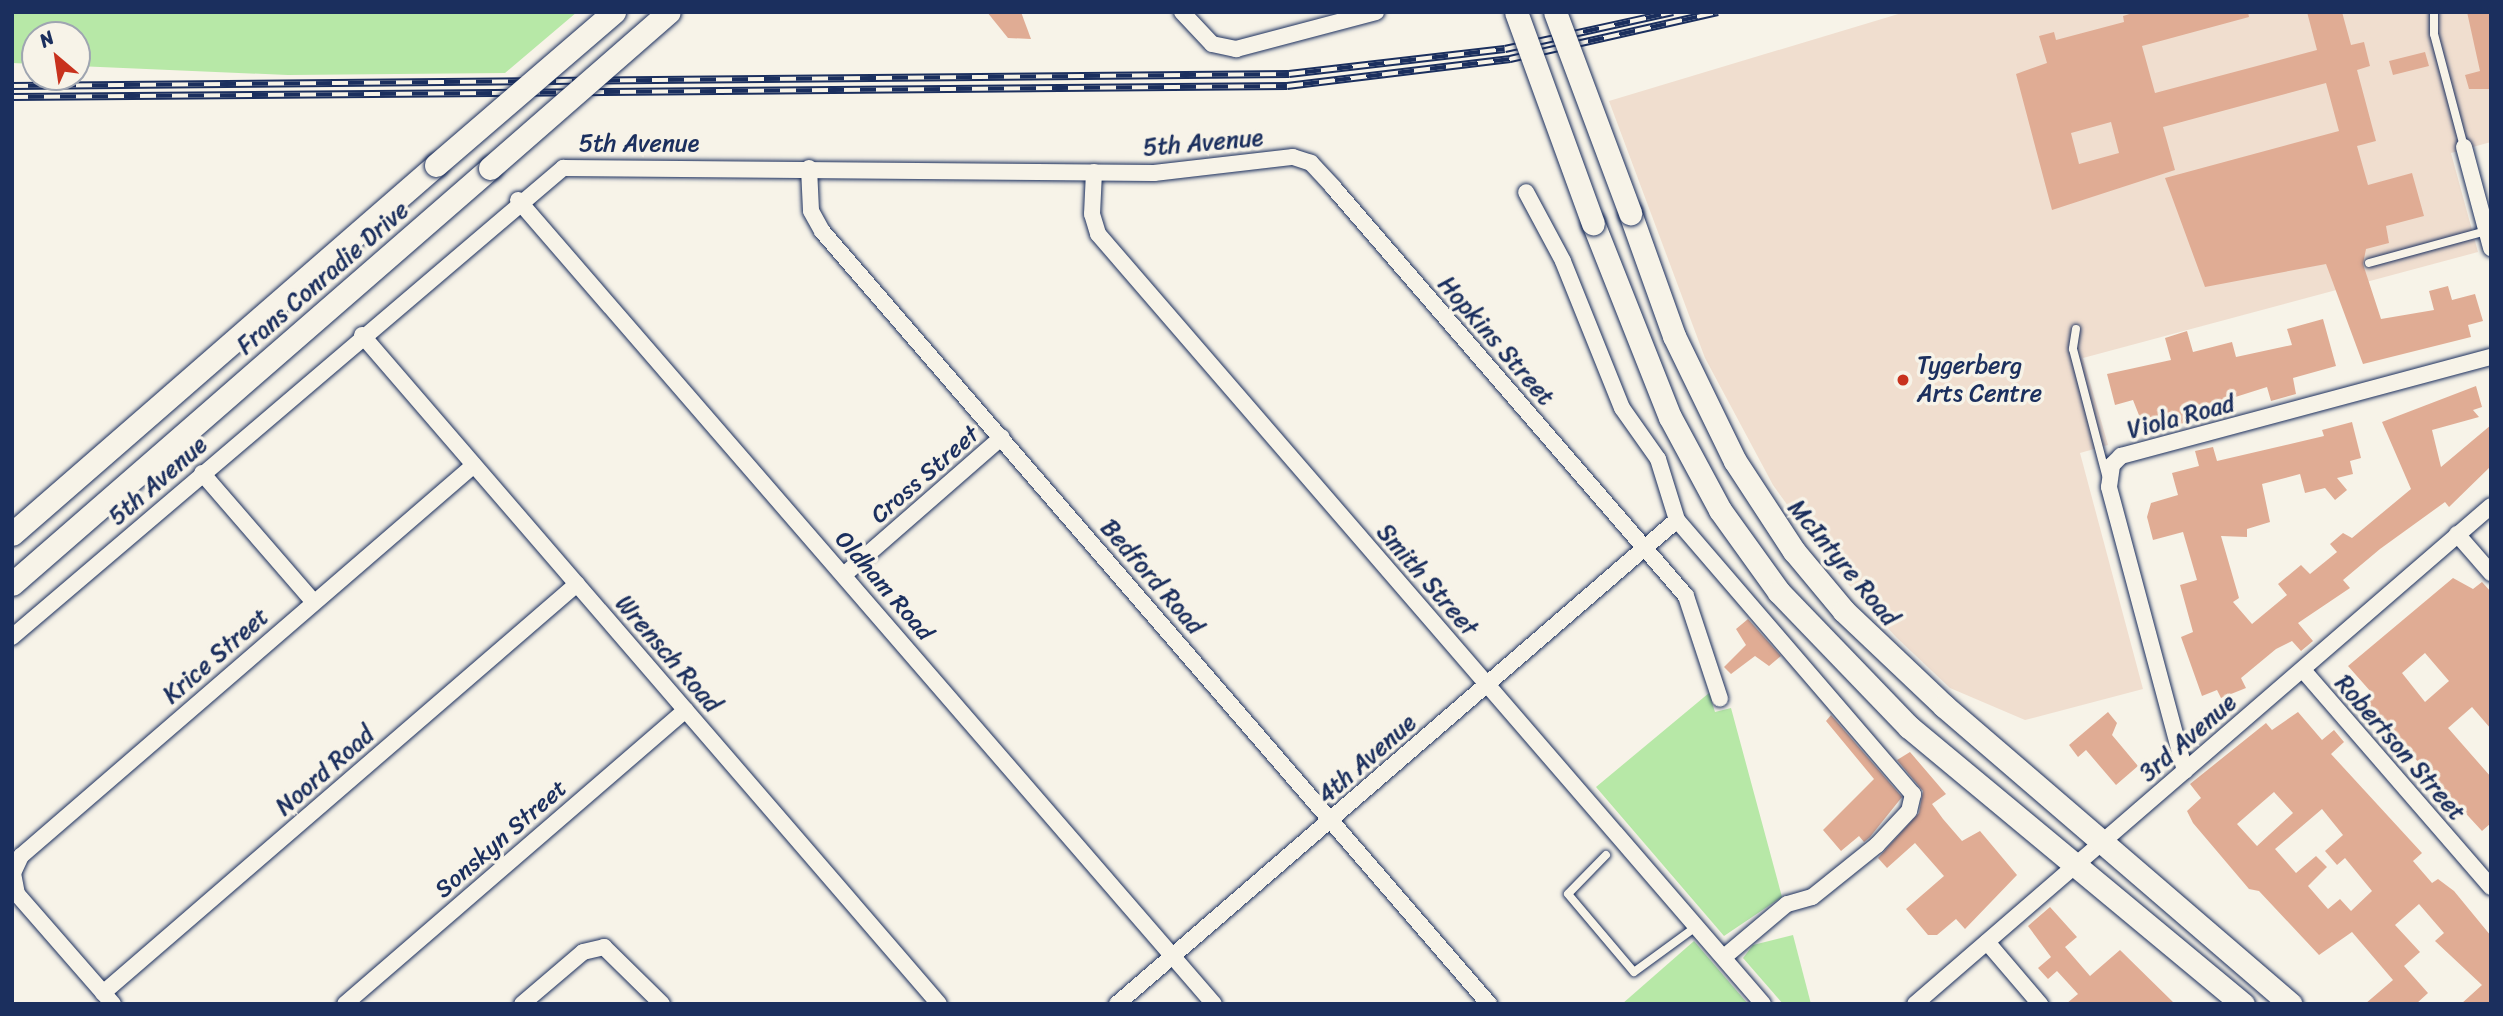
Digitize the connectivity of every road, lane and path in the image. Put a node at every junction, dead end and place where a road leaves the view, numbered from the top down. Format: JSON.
{"nodes":[{"id":1,"x":614,"y":12,"type":"edge"},
{"id":2,"x":669,"y":12,"type":"edge"},
{"id":3,"x":1182,"y":12,"type":"edge"},
{"id":4,"x":1376,"y":12,"type":"edge"},
{"id":5,"x":1516,"y":12,"type":"edge"},
{"id":6,"x":1555,"y":12,"type":"edge"},
{"id":7,"x":2434,"y":12,"type":"edge"},
{"id":8,"x":2464,"y":148,"type":"joint"},
{"id":9,"x":1311,"y":163,"type":"joint"},
{"id":10,"x":809,"y":168,"type":"junction"},
{"id":11,"x":1094,"y":172,"type":"junction"},
{"id":12,"x":1526,"y":192,"type":"dead end"},
{"id":13,"x":518,"y":200,"type":"junction"},
{"id":14,"x":2486,"y":231,"type":"junction"},
{"id":15,"x":2491,"y":248,"type":"edge"},
{"id":16,"x":2370,"y":263,"type":"dead end"},
{"id":17,"x":2076,"y":329,"type":"dead end"},
{"id":18,"x":362,"y":335,"type":"junction"},
{"id":19,"x":2491,"y":357,"type":"edge"},
{"id":20,"x":1002,"y":437,"type":"junction"},
{"id":21,"x":474,"y":465,"type":"junction"},
{"id":22,"x":202,"y":473,"type":"junction"},
{"id":23,"x":2109,"y":486,"type":"junction"},
{"id":24,"x":2491,"y":506,"type":"edge"},
{"id":25,"x":1677,"y":520,"type":"junction"},
{"id":26,"x":12,"y":534,"type":"edge"},
{"id":27,"x":2458,"y":534,"type":"junction"},
{"id":28,"x":1647,"y":549,"type":"junction"},
{"id":29,"x":2491,"y":573,"type":"edge"},
{"id":30,"x":845,"y":575,"type":"junction"},
{"id":31,"x":12,"y":584,"type":"edge"},
{"id":32,"x":577,"y":584,"type":"junction"},
{"id":33,"x":313,"y":601,"type":"junction"},
{"id":34,"x":12,"y":637,"type":"edge"},
{"id":35,"x":2303,"y":670,"type":"junction"},
{"id":36,"x":1488,"y":685,"type":"junction"},
{"id":37,"x":1720,"y":699,"type":"dead end"},
{"id":38,"x":686,"y":710,"type":"junction"},
{"id":39,"x":2185,"y":771,"type":"junction"},
{"id":40,"x":1330,"y":820,"type":"junction"},
{"id":41,"x":2104,"y":840,"type":"junction"},
{"id":42,"x":1606,"y":855,"type":"dead end"},
{"id":43,"x":2079,"y":862,"type":"junction"},
{"id":44,"x":2491,"y":887,"type":"edge"},
{"id":45,"x":1697,"y":926,"type":"junction"},
{"id":46,"x":1987,"y":942,"type":"junction"},
{"id":47,"x":1173,"y":956,"type":"junction"},
{"id":48,"x":1724,"y":957,"type":"junction"},
{"id":49,"x":108,"y":998,"type":"edge"},
{"id":50,"x":345,"y":1004,"type":"edge"},
{"id":51,"x":522,"y":1004,"type":"edge"},
{"id":52,"x":662,"y":1004,"type":"edge"},
{"id":53,"x":939,"y":1004,"type":"edge"},
{"id":54,"x":1117,"y":1004,"type":"edge"},
{"id":55,"x":1214,"y":1004,"type":"edge"},
{"id":56,"x":1489,"y":1004,"type":"edge"},
{"id":57,"x":1763,"y":1004,"type":"edge"},
{"id":58,"x":1915,"y":1004,"type":"edge"},
{"id":59,"x":2040,"y":1004,"type":"edge"},
{"id":60,"x":2243,"y":1004,"type":"edge"},
{"id":61,"x":2290,"y":1004,"type":"edge"}],
"edges":[{"from":1,"to":26,"type":"main road","name":"Frans Conradie Drive","bridge":true},
{"from":2,"to":31,"type":"main road","name":"Frans Conradie Drive","bridge":true},
{"from":3,"to":4,"type":"street"},
{"from":5,"to":43,"type":"main road","bridge":true},
{"from":6,"to":41,"type":"main road","name":"McIntyre Road","bridge":true},
{"from":7,"to":8,"type":"lane"},
{"from":8,"to":14,"type":"street"},
{"from":9,"to":11,"type":"street","name":"5th Avenue"},
{"from":9,"to":28,"type":"street","name":"Hopkins Street"},
{"from":10,"to":11,"type":"street","name":"5th Avenue"},
{"from":10,"to":13,"type":"street","name":"5th Avenue"},
{"from":10,"to":20,"type":"street","name":"Bedford Road"},
{"from":11,"to":36,"type":"street","name":"Smith Street"},
{"from":12,"to":25,"type":"street"},
{"from":13,"to":18,"type":"street","name":"5th Avenue"},
{"from":13,"to":30,"type":"street","name":"Oldham Road"},
{"from":14,"to":15,"type":"street"},
{"from":14,"to":16,"type":"lane"},
{"from":17,"to":23,"type":"lane"},
{"from":18,"to":21,"type":"street","name":"Wrensch Road"},
{"from":18,"to":22,"type":"street","name":"5th Avenue"},
{"from":19,"to":23,"type":"street","name":"Viola Road"},
{"from":20,"to":30,"type":"street","name":"Cross Street"},
{"from":20,"to":40,"type":"street","name":"Bedford Road"},
{"from":21,"to":32,"type":"street","name":"Wrensch Road"},
{"from":21,"to":33,"type":"street","name":"Krice Street"},
{"from":22,"to":33,"type":"street"},
{"from":22,"to":34,"type":"street","name":"5th Avenue"},
{"from":23,"to":39,"type":"street"},
{"from":24,"to":27,"type":"street","name":"3rd Avenue"},
{"from":25,"to":28,"type":"street","name":"4th Avenue"},
{"from":25,"to":48,"type":"street"},
{"from":27,"to":29,"type":"street"},
{"from":27,"to":35,"type":"street","name":"3rd Avenue"},
{"from":28,"to":36,"type":"street","name":"4th Avenue"},
{"from":28,"to":37,"type":"street","name":"Hopkins Street"},
{"from":30,"to":47,"type":"street","name":"Oldham Road"},
{"from":32,"to":38,"type":"street","name":"Wrensch Road"},
{"from":32,"to":49,"type":"street","name":"Noord Road"},
{"from":33,"to":49,"type":"street","name":"Krice Street"},
{"from":35,"to":39,"type":"street","name":"3rd Avenue"},
{"from":35,"to":44,"type":"street","name":"Robertson Street"},
{"from":36,"to":40,"type":"street","name":"4th Avenue"},
{"from":36,"to":45,"type":"street","name":"Smith Street"},
{"from":38,"to":50,"type":"street","name":"Sonskyn Street"},
{"from":38,"to":53,"type":"street","name":"Wrensch Road"},
{"from":39,"to":41,"type":"street","name":"3rd Avenue"},
{"from":40,"to":47,"type":"street","name":"4th Avenue"},
{"from":40,"to":56,"type":"street","name":"Bedford Road"},
{"from":41,"to":43,"type":"street","name":"3rd Avenue"},
{"from":41,"to":61,"type":"main road","name":"McIntyre Road"},
{"from":42,"to":45,"type":"lane"},
{"from":43,"to":46,"type":"street","name":"3rd Avenue"},
{"from":43,"to":60,"type":"main road"},
{"from":45,"to":48,"type":"street","name":"Smith Street"},
{"from":46,"to":58,"type":"street","name":"3rd Avenue"},
{"from":46,"to":59,"type":"street"},
{"from":47,"to":54,"type":"street","name":"4th Avenue"},
{"from":47,"to":55,"type":"street","name":"Oldham Road"},
{"from":48,"to":57,"type":"street","name":"Smith Street"},
{"from":51,"to":52,"type":"street"}]}
